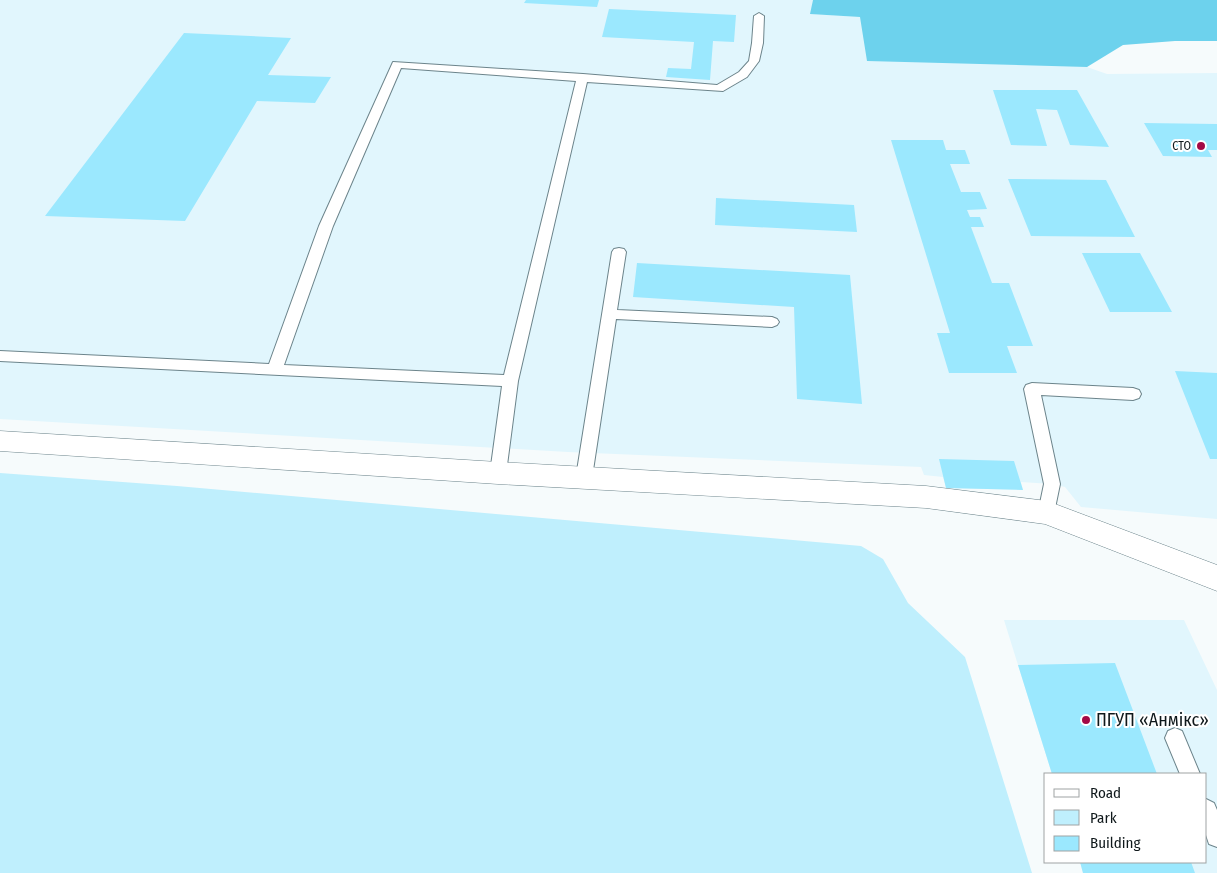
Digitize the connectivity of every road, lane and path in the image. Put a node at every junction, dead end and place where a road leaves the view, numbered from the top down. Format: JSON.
{"nodes":[{"id":1,"x":759,"y":16,"type":"dead end"},
{"id":2,"x":583,"y":77,"type":"junction"},
{"id":3,"x":619,"y":252,"type":"dead end"},
{"id":4,"x":609,"y":314,"type":"junction"},
{"id":5,"x":772,"y":322,"type":"dead end"},
{"id":6,"x":0,"y":356,"type":"edge"},
{"id":7,"x":274,"y":370,"type":"junction"},
{"id":8,"x":510,"y":381,"type":"junction"},
{"id":9,"x":1134,"y":394,"type":"dead end"},
{"id":10,"x":0,"y":441,"type":"edge"},
{"id":11,"x":498,"y":473,"type":"junction"},
{"id":12,"x":584,"y":477,"type":"junction"},
{"id":13,"x":1047,"y":512,"type":"junction"},
{"id":14,"x":1217,"y":578,"type":"edge"},
{"id":15,"x":1175,"y":738,"type":"dead end"},
{"id":16,"x":1190,"y":773,"type":"edge"},
{"id":17,"x":1207,"y":812,"type":"edge"},
{"id":18,"x":1217,"y":836,"type":"edge"}],
"edges":[{"from":1,"to":2,"type":"lane"},
{"from":2,"to":7,"type":"lane"},
{"from":2,"to":8,"type":"lane"},
{"from":3,"to":4,"type":"lane"},
{"from":4,"to":5,"type":"lane"},
{"from":4,"to":12,"type":"lane"},
{"from":6,"to":7,"type":"lane"},
{"from":7,"to":8,"type":"lane"},
{"from":8,"to":11,"type":"lane"},
{"from":9,"to":13,"type":"lane"},
{"from":10,"to":11,"type":"street"},
{"from":11,"to":12,"type":"street"},
{"from":12,"to":13,"type":"street"},
{"from":13,"to":14,"type":"street"},
{"from":15,"to":16,"type":"lane"},
{"from":17,"to":18,"type":"lane"}]}
